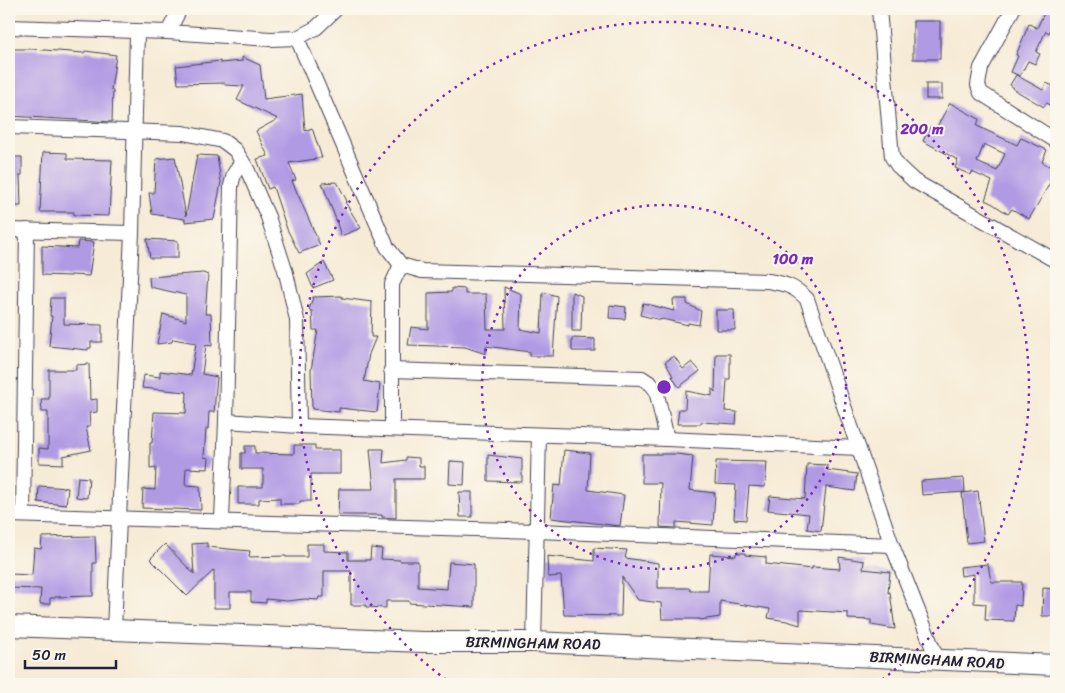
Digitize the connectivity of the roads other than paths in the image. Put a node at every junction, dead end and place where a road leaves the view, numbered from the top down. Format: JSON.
{"nodes":[{"id":1,"x":180,"y":9,"type":"edge"},
{"id":2,"x":336,"y":9,"type":"edge"},
{"id":3,"x":879,"y":9,"type":"edge"},
{"id":4,"x":1013,"y":9,"type":"edge"},
{"id":5,"x":9,"y":27,"type":"edge"},
{"id":6,"x":137,"y":32,"type":"junction"},
{"id":7,"x":168,"y":32,"type":"junction"},
{"id":8,"x":297,"y":38,"type":"junction"},
{"id":9,"x":9,"y":126,"type":"edge"},
{"id":10,"x":134,"y":131,"type":"junction"},
{"id":11,"x":1056,"y":141,"type":"edge"},
{"id":12,"x":242,"y":161,"type":"junction"},
{"id":13,"x":9,"y":230,"type":"edge"},
{"id":14,"x":27,"y":230,"type":"junction"},
{"id":15,"x":132,"y":233,"type":"junction"},
{"id":16,"x":1055,"y":257,"type":"edge"},
{"id":17,"x":401,"y":265,"type":"junction"},
{"id":18,"x":391,"y":370,"type":"junction"},
{"id":19,"x":226,"y":421,"type":"junction"},
{"id":20,"x":299,"y":426,"type":"junction"},
{"id":21,"x":392,"y":428,"type":"junction"},
{"id":22,"x":539,"y":435,"type":"junction"},
{"id":23,"x":667,"y":439,"type":"junction"},
{"id":24,"x":858,"y":448,"type":"junction"},
{"id":25,"x":9,"y":514,"type":"edge"},
{"id":26,"x":24,"y":515,"type":"junction"},
{"id":27,"x":120,"y":518,"type":"junction"},
{"id":28,"x":222,"y":520,"type":"junction"},
{"id":29,"x":537,"y":531,"type":"junction"},
{"id":30,"x":892,"y":544,"type":"junction"},
{"id":31,"x":9,"y":626,"type":"edge"},
{"id":32,"x":114,"y":630,"type":"junction"},
{"id":33,"x":534,"y":642,"type":"junction"},
{"id":34,"x":937,"y":660,"type":"junction"},
{"id":35,"x":1056,"y":665,"type":"edge"}],
"edges":[{"from":1,"to":7,"type":"street"},
{"from":2,"to":8,"type":"street"},
{"from":3,"to":16,"type":"street"},
{"from":4,"to":11,"type":"street"},
{"from":5,"to":6,"type":"street"},
{"from":6,"to":7,"type":"street"},
{"from":6,"to":10,"type":"street"},
{"from":7,"to":8,"type":"street"},
{"from":8,"to":17,"type":"street"},
{"from":9,"to":10,"type":"street"},
{"from":10,"to":12,"type":"street"},
{"from":10,"to":15,"type":"street"},
{"from":12,"to":19,"type":"street"},
{"from":12,"to":20,"type":"street"},
{"from":13,"to":14,"type":"street"},
{"from":14,"to":15,"type":"street"},
{"from":14,"to":26,"type":"street"},
{"from":15,"to":27,"type":"street"},
{"from":17,"to":18,"type":"street"},
{"from":17,"to":24,"type":"street"},
{"from":18,"to":21,"type":"street"},
{"from":18,"to":23,"type":"street"},
{"from":19,"to":20,"type":"street"},
{"from":19,"to":28,"type":"street"},
{"from":20,"to":21,"type":"street"},
{"from":21,"to":22,"type":"street"},
{"from":22,"to":23,"type":"street"},
{"from":22,"to":29,"type":"street"},
{"from":23,"to":24,"type":"street"},
{"from":24,"to":30,"type":"street"},
{"from":25,"to":26,"type":"street"},
{"from":26,"to":27,"type":"street"},
{"from":27,"to":28,"type":"street"},
{"from":27,"to":32,"type":"street"},
{"from":28,"to":29,"type":"street"},
{"from":29,"to":30,"type":"street"},
{"from":29,"to":33,"type":"street"},
{"from":30,"to":34,"type":"street"},
{"from":31,"to":32,"type":"street","name":"BIRMINGHAM ROAD"},
{"from":32,"to":33,"type":"street","name":"BIRMINGHAM ROAD"},
{"from":33,"to":34,"type":"street","name":"BIRMINGHAM ROAD"},
{"from":34,"to":35,"type":"street","name":"BIRMINGHAM ROAD"}]}
